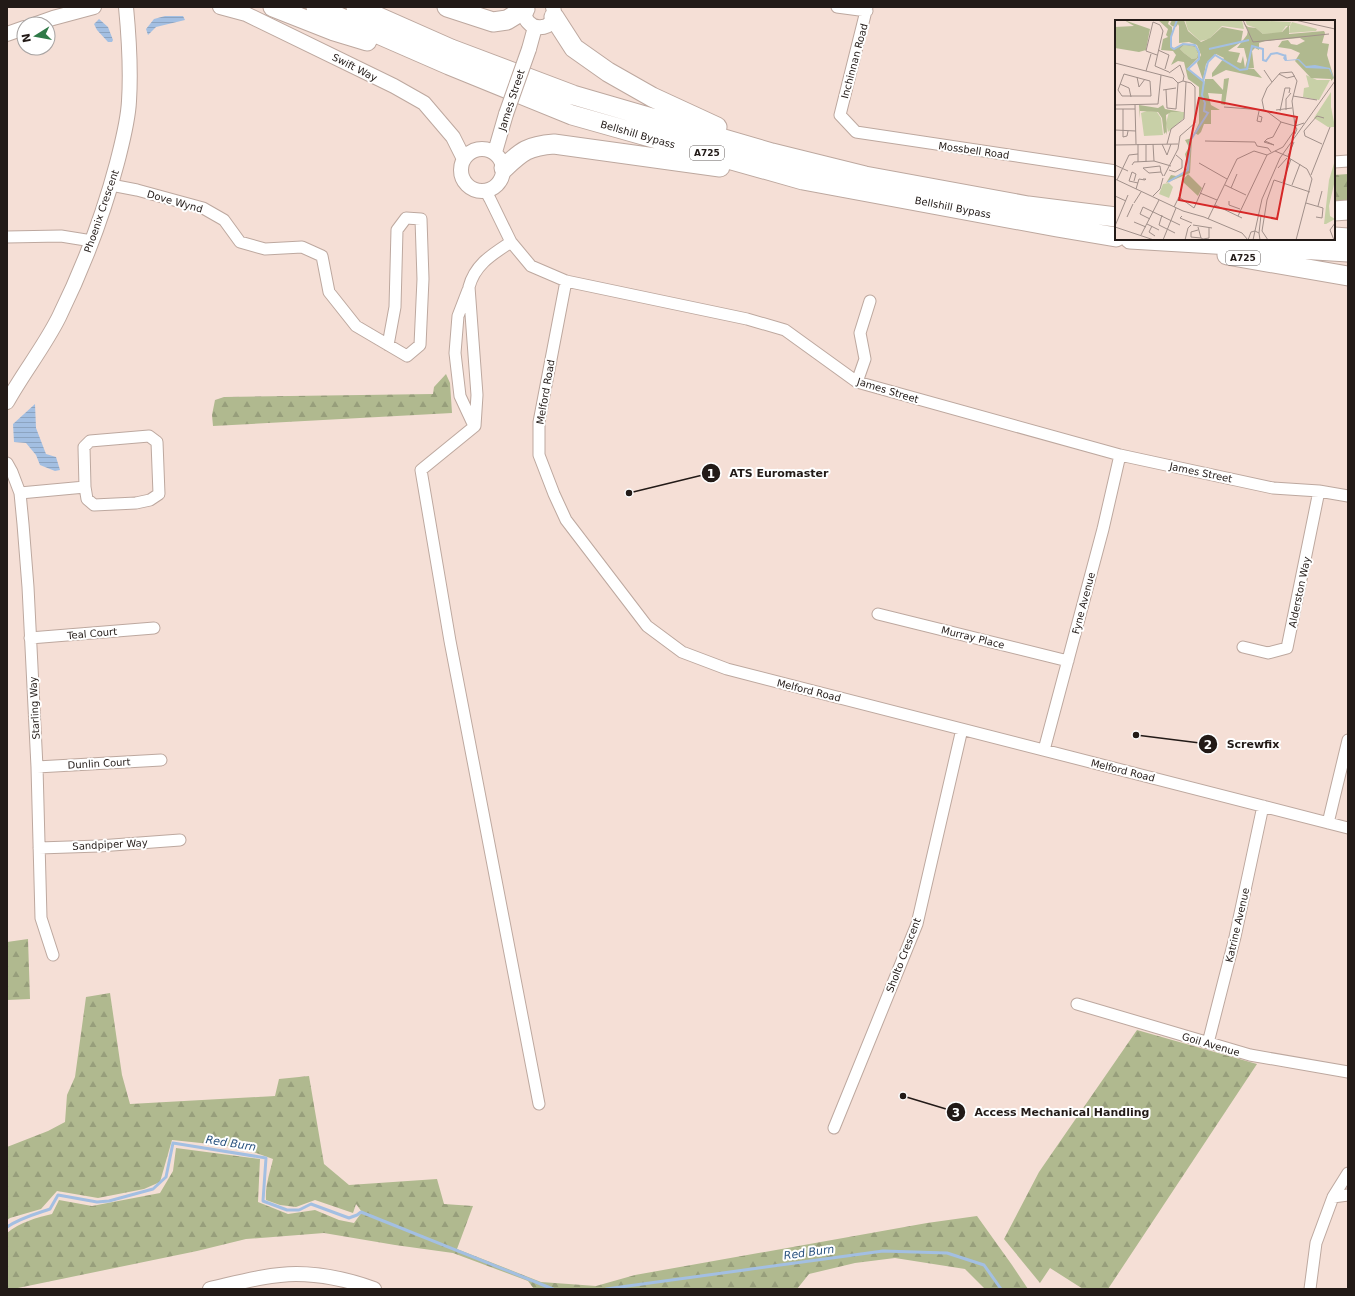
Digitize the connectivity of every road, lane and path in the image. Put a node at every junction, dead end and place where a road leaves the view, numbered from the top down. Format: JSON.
{"nodes":[{"id":1,"x":94,"y":7,"type":"edge"},
{"id":2,"x":126,"y":7,"type":"edge"},
{"id":3,"x":220,"y":7,"type":"edge"},
{"id":4,"x":273,"y":7,"type":"edge"},
{"id":5,"x":316,"y":7,"type":"edge"},
{"id":6,"x":356,"y":7,"type":"edge"},
{"id":7,"x":447,"y":7,"type":"edge"},
{"id":8,"x":837,"y":7,"type":"edge"},
{"id":9,"x":526,"y":8,"type":"edge"},
{"id":10,"x":867,"y":9,"type":"edge"},
{"id":11,"x":554,"y":12,"type":"edge"},
{"id":12,"x":56,"y":17,"type":"edge"},
{"id":13,"x":535,"y":27,"type":"junction"},
{"id":14,"x":449,"y":65,"type":"junction"},
{"id":15,"x":840,"y":115,"type":"joint"},
{"id":16,"x":772,"y":153,"type":"junction"},
{"id":17,"x":464,"y":159,"type":"junction"},
{"id":18,"x":499,"y":160,"type":"junction"},
{"id":19,"x":1348,"y":161,"type":"edge"},
{"id":20,"x":1335,"y":162,"type":"edge"},
{"id":21,"x":1115,"y":171,"type":"edge"},
{"id":22,"x":803,"y":180,"type":"junction"},
{"id":23,"x":111,"y":185,"type":"junction"},
{"id":24,"x":485,"y":190,"type":"junction"},
{"id":25,"x":1348,"y":210,"type":"edge"},
{"id":26,"x":1335,"y":211,"type":"edge"},
{"id":27,"x":1115,"y":217,"type":"edge"},
{"id":28,"x":1115,"y":237,"type":"edge"},
{"id":29,"x":1335,"y":237,"type":"edge"},
{"id":30,"x":7,"y":238,"type":"edge"},
{"id":31,"x":1348,"y":238,"type":"edge"},
{"id":32,"x":1134,"y":240,"type":"edge"},
{"id":33,"x":92,"y":241,"type":"junction"},
{"id":34,"x":511,"y":242,"type":"junction"},
{"id":35,"x":1348,"y":252,"type":"edge"},
{"id":36,"x":1348,"y":276,"type":"edge"},
{"id":37,"x":566,"y":281,"type":"junction"},
{"id":38,"x":469,"y":287,"type":"junction"},
{"id":39,"x":870,"y":301,"type":"dead end"},
{"id":40,"x":388,"y":345,"type":"junction"},
{"id":41,"x":857,"y":382,"type":"junction"},
{"id":42,"x":8,"y":400,"type":"edge"},
{"id":43,"x":475,"y":426,"type":"junction"},
{"id":44,"x":1120,"y":455,"type":"junction"},
{"id":45,"x":7,"y":463,"type":"edge"},
{"id":46,"x":85,"y":487,"type":"junction"},
{"id":47,"x":1319,"y":491,"type":"junction"},
{"id":48,"x":20,"y":493,"type":"junction"},
{"id":49,"x":1348,"y":496,"type":"edge"},
{"id":50,"x":878,"y":614,"type":"dead end"},
{"id":51,"x":154,"y":628,"type":"dead end"},
{"id":52,"x":30,"y":638,"type":"junction"},
{"id":53,"x":1243,"y":647,"type":"dead end"},
{"id":54,"x":1068,"y":661,"type":"junction"},
{"id":55,"x":962,"y":729,"type":"junction"},
{"id":56,"x":1348,"y":740,"type":"edge"},
{"id":57,"x":1044,"y":750,"type":"junction"},
{"id":58,"x":162,"y":760,"type":"dead end"},
{"id":59,"x":37,"y":766,"type":"junction"},
{"id":60,"x":1263,"y":806,"type":"junction"},
{"id":61,"x":1328,"y":823,"type":"junction"},
{"id":62,"x":1348,"y":828,"type":"edge"},
{"id":63,"x":180,"y":840,"type":"dead end"},
{"id":64,"x":39,"y":848,"type":"junction"},
{"id":65,"x":53,"y":955,"type":"dead end"},
{"id":66,"x":1077,"y":1004,"type":"dead end"},
{"id":67,"x":1208,"y":1043,"type":"junction"},
{"id":68,"x":1348,"y":1072,"type":"edge"},
{"id":69,"x":539,"y":1104,"type":"dead end"},
{"id":70,"x":834,"y":1128,"type":"dead end"},
{"id":71,"x":1348,"y":1173,"type":"edge"},
{"id":72,"x":1348,"y":1196,"type":"edge"},
{"id":73,"x":1332,"y":1197,"type":"junction"},
{"id":74,"x":349,"y":1285,"type":"edge"},
{"id":75,"x":216,"y":1288,"type":"edge"},
{"id":76,"x":374,"y":1289,"type":"edge"},
{"id":77,"x":1310,"y":1289,"type":"edge"}],
"edges":[{"from":1,"to":12,"type":"street"},
{"from":2,"to":23,"type":"street","name":"Phoenix Crescent"},
{"from":3,"to":17,"type":"street","name":"Swift Way"},
{"from":4,"to":14,"type":"highway"},
{"from":5,"to":14,"type":"highway","name":"Bellshill Bypass","number":"A725"},
{"from":6,"to":16,"type":"highway","name":"Bellshill Bypass","number":"A725"},
{"from":7,"to":9,"type":"highway"},
{"from":8,"to":10,"type":"street"},
{"from":9,"to":13,"type":"street"},
{"from":10,"to":15,"type":"street","name":"Inchinnan Road"},
{"from":11,"to":13,"type":"street"},
{"from":11,"to":16,"type":"highway"},
{"from":13,"to":18,"type":"street","name":"James Street","bridge":true},
{"from":14,"to":22,"type":"highway","name":"Bellshill Bypass","number":"A725"},
{"from":15,"to":21,"type":"street","name":"Mossbell Road"},
{"from":16,"to":27,"type":"highway","name":"Bellshill Bypass","number":"A725"},
{"from":17,"to":18,"type":"street"},
{"from":17,"to":24,"type":"street"},
{"from":18,"to":22,"type":"highway"},
{"from":18,"to":24,"type":"street","name":"James Street"},
{"from":19,"to":20,"type":"street"},
{"from":22,"to":28,"type":"highway","name":"Bellshill Bypass","number":"A725"},
{"from":23,"to":33,"type":"street","name":"Phoenix Crescent"},
{"from":23,"to":40,"type":"street","name":"Dove Wynd"},
{"from":24,"to":34,"type":"street","name":"James Street"},
{"from":25,"to":26,"type":"highway"},
{"from":29,"to":31,"type":"highway"},
{"from":30,"to":33,"type":"street"},
{"from":32,"to":35,"type":"highway","number":"A725"},
{"from":32,"to":36,"type":"highway","number":"A725"},
{"from":33,"to":42,"type":"street","name":"Phoenix Crescent"},
{"from":34,"to":37,"type":"street","name":"James Street"},
{"from":34,"to":38,"type":"street"},
{"from":37,"to":41,"type":"street","name":"James Street"},
{"from":37,"to":55,"type":"street","name":"Melford Road"},
{"from":38,"to":43,"type":"street"},
{"from":38,"to":43,"type":"street"},
{"from":39,"to":41,"type":"street"},
{"from":40,"to":40,"type":"street","name":"Dove Wynd"},
{"from":41,"to":44,"type":"street","name":"James Street"},
{"from":43,"to":69,"type":"street"},
{"from":44,"to":47,"type":"street","name":"James Street"},
{"from":44,"to":54,"type":"street","name":"Fyne Avenue"},
{"from":45,"to":48,"type":"street","name":"Starling Way"},
{"from":46,"to":46,"type":"street"},
{"from":46,"to":48,"type":"street"},
{"from":47,"to":49,"type":"street","name":"James Street"},
{"from":47,"to":53,"type":"street","name":"Alderston Way"},
{"from":48,"to":52,"type":"street","name":"Starling Way"},
{"from":50,"to":54,"type":"street","name":"Murray Place"},
{"from":51,"to":52,"type":"street","name":"Teal Court"},
{"from":52,"to":59,"type":"street","name":"Starling Way"},
{"from":54,"to":57,"type":"street","name":"Fyne Avenue"},
{"from":55,"to":57,"type":"street","name":"Melford Road"},
{"from":55,"to":70,"type":"street","name":"Sholto Crescent"},
{"from":56,"to":61,"type":"street"},
{"from":57,"to":60,"type":"street","name":"Melford Road"},
{"from":58,"to":59,"type":"street","name":"Dunlin Court"},
{"from":59,"to":64,"type":"street","name":"Starling Way"},
{"from":60,"to":61,"type":"street","name":"Melford Road"},
{"from":60,"to":67,"type":"street","name":"Katrine Avenue"},
{"from":61,"to":62,"type":"street","name":"Melford Road"},
{"from":63,"to":64,"type":"street","name":"Sandpiper Way"},
{"from":64,"to":65,"type":"street","name":"Starling Way"},
{"from":66,"to":67,"type":"street","name":"Goil Avenue"},
{"from":67,"to":68,"type":"street","name":"Goil Avenue"},
{"from":71,"to":73,"type":"street"},
{"from":72,"to":73,"type":"street"},
{"from":73,"to":77,"type":"street"},
{"from":74,"to":75,"type":"street"},
{"from":74,"to":76,"type":"street"}]}
